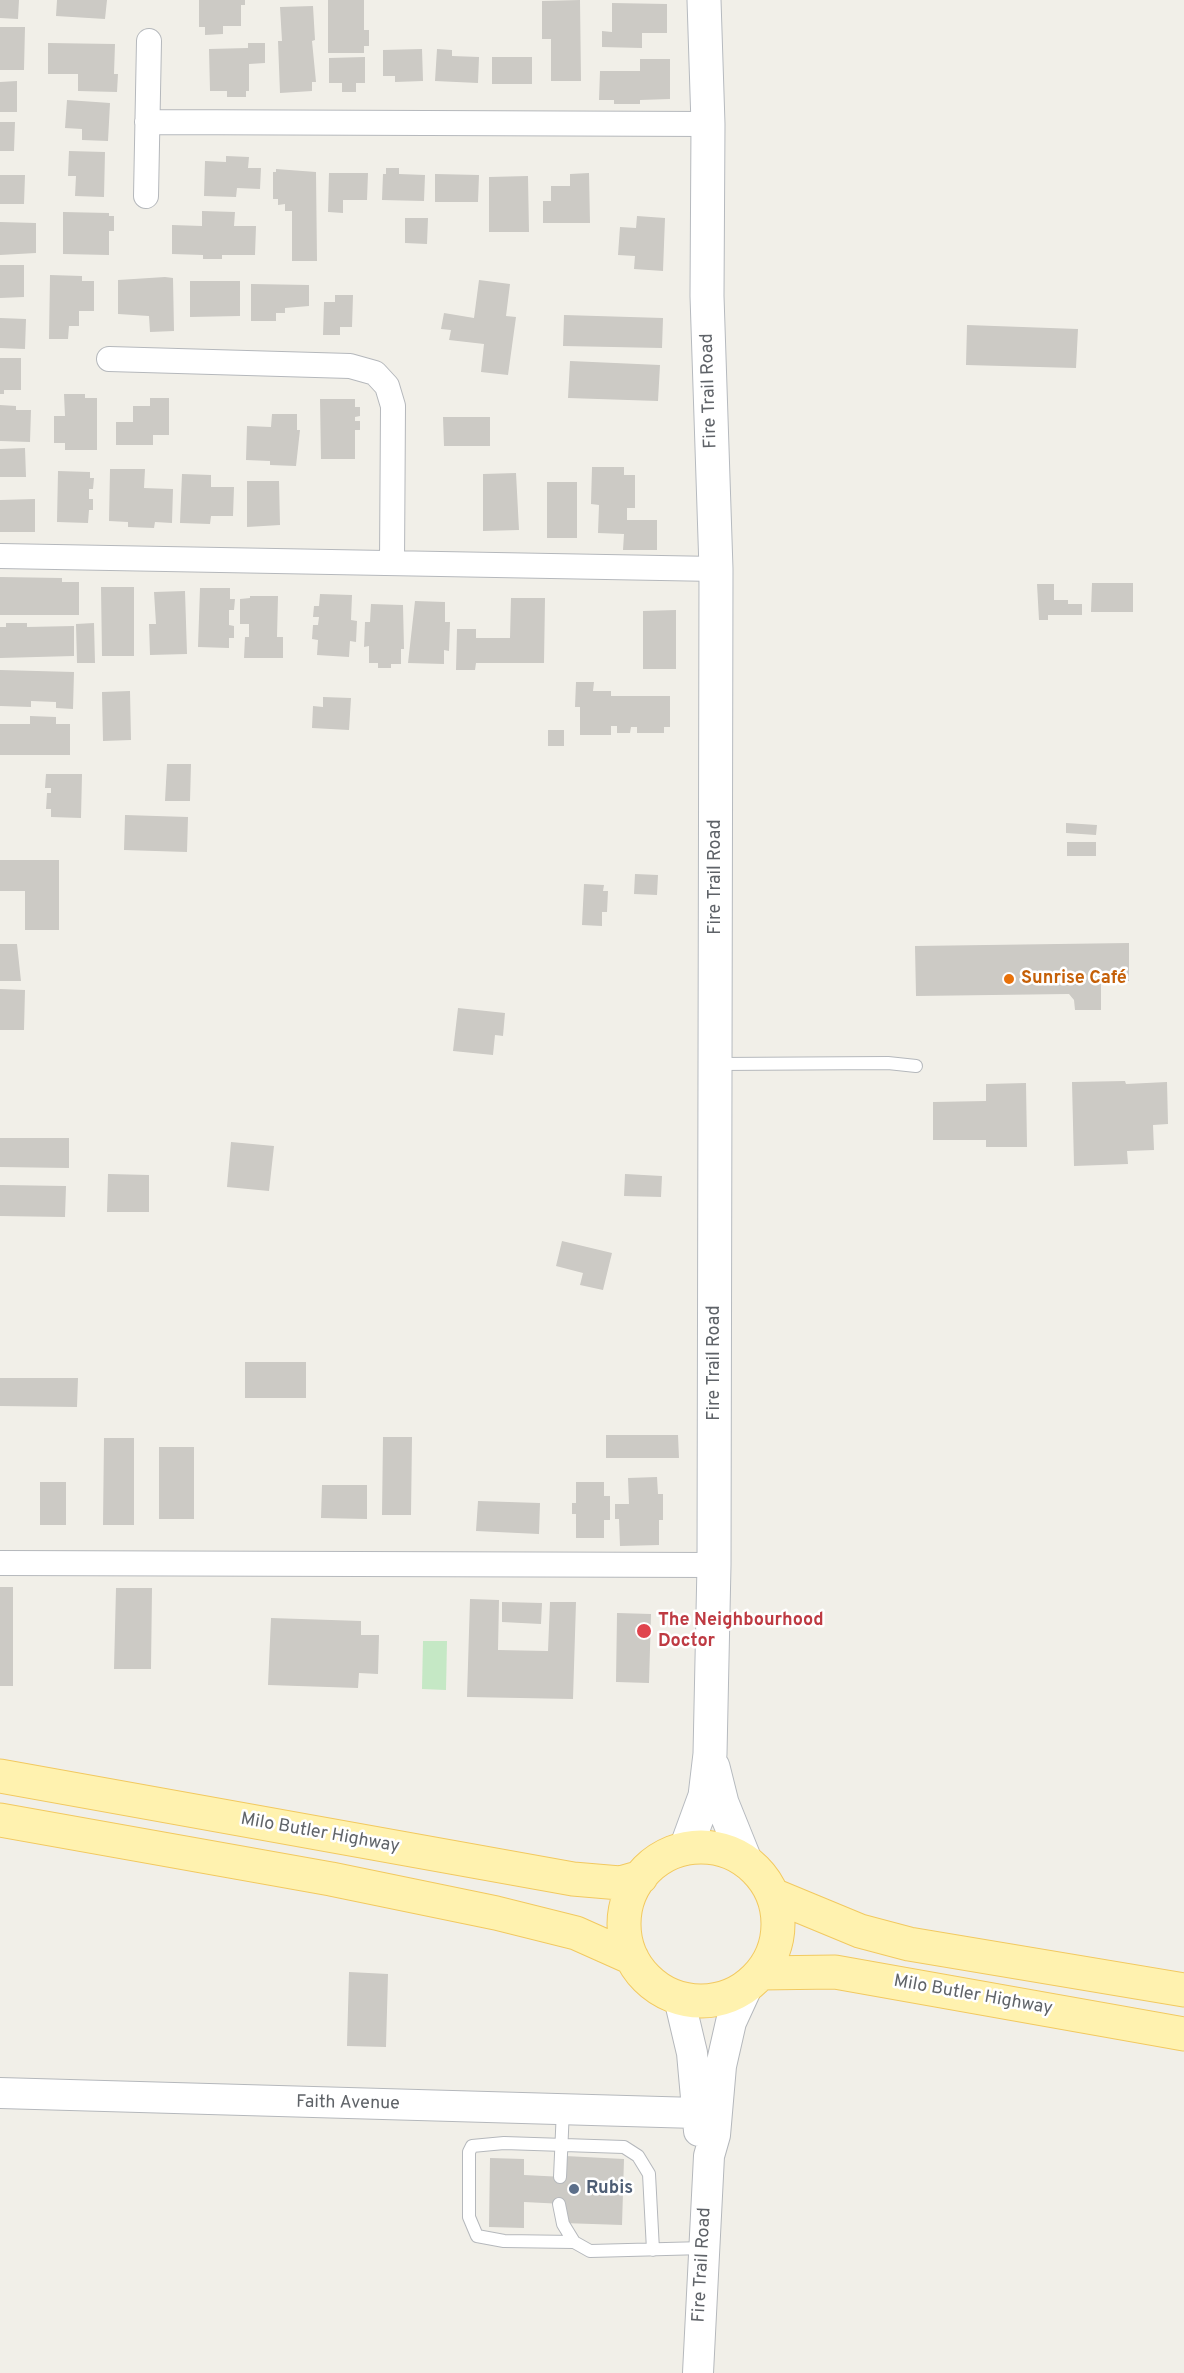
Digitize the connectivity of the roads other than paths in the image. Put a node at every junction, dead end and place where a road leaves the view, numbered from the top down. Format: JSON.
{"nodes":[{"id":1,"x":704,"y":0,"type":"edge"},
{"id":2,"x":148,"y":40,"type":"dead end"},
{"id":3,"x":147,"y":122,"type":"junction"},
{"id":4,"x":708,"y":124,"type":"junction"},
{"id":5,"x":146,"y":196,"type":"dead end"},
{"id":6,"x":109,"y":359,"type":"dead end"},
{"id":7,"x":0,"y":555,"type":"edge"},
{"id":8,"x":392,"y":563,"type":"junction"},
{"id":9,"x":716,"y":570,"type":"junction"},
{"id":10,"x":716,"y":1064,"type":"junction"},
{"id":11,"x":916,"y":1066,"type":"dead end"},
{"id":12,"x":0,"y":1563,"type":"edge"},
{"id":13,"x":714,"y":1565,"type":"junction"},
{"id":14,"x":710,"y":1754,"type":"junction"},
{"id":15,"x":0,"y":1776,"type":"edge"},
{"id":16,"x":0,"y":1820,"type":"edge"},
{"id":17,"x":686,"y":1848,"type":"junction"},
{"id":18,"x":745,"y":1860,"type":"junction"},
{"id":19,"x":641,"y":1877,"type":"junction"},
{"id":20,"x":773,"y":1895,"type":"junction"},
{"id":21,"x":632,"y":1958,"type":"junction"},
{"id":22,"x":755,"y":1979,"type":"junction"},
{"id":23,"x":1184,"y":1990,"type":"edge"},
{"id":24,"x":679,"y":1998,"type":"junction"},
{"id":25,"x":1184,"y":2034,"type":"edge"},
{"id":26,"x":0,"y":2093,"type":"edge"},
{"id":27,"x":563,"y":2109,"type":"junction"},
{"id":28,"x":696,"y":2113,"type":"junction"},
{"id":29,"x":562,"y":2144,"type":"junction"},
{"id":30,"x":709,"y":2156,"type":"junction"},
{"id":31,"x":560,"y":2177,"type":"dead end"},
{"id":32,"x":559,"y":2204,"type":"dead end"},
{"id":33,"x":574,"y":2242,"type":"junction"},
{"id":34,"x":704,"y":2248,"type":"junction"},
{"id":35,"x":653,"y":2250,"type":"junction"},
{"id":36,"x":698,"y":2373,"type":"edge"}],
"edges":[{"from":1,"to":4,"type":"main road","name":"Fire Trail Road"},
{"from":2,"to":3,"type":"street"},
{"from":3,"to":4,"type":"street"},
{"from":3,"to":5,"type":"street"},
{"from":4,"to":9,"type":"main road","name":"Fire Trail Road"},
{"from":6,"to":8,"type":"street"},
{"from":7,"to":8,"type":"street"},
{"from":8,"to":9,"type":"street"},
{"from":9,"to":10,"type":"main road","name":"Fire Trail Road"},
{"from":10,"to":11,"type":"lane"},
{"from":10,"to":13,"type":"main road","name":"Fire Trail Road"},
{"from":12,"to":13,"type":"street"},
{"from":13,"to":14,"type":"main road","name":"Fire Trail Road"},
{"from":14,"to":17,"type":"main road","name":"Fire Trail Road"},
{"from":14,"to":18,"type":"main road","name":"Fire Trail Road"},
{"from":15,"to":19,"type":"main road","name":"Milo Butler Highway"},
{"from":16,"to":21,"type":"main road"},
{"from":17,"to":18,"type":"main road"},
{"from":17,"to":19,"type":"main road"},
{"from":18,"to":20,"type":"main road"},
{"from":19,"to":21,"type":"main road"},
{"from":20,"to":22,"type":"main road"},
{"from":20,"to":23,"type":"main road"},
{"from":21,"to":24,"type":"main road"},
{"from":22,"to":24,"type":"main road"},
{"from":22,"to":25,"type":"main road","name":"Milo Butler Highway"},
{"from":22,"to":30,"type":"street","name":"Fire Trail Road"},
{"from":24,"to":28,"type":"street","name":"Fire Trail Road"},
{"from":26,"to":27,"type":"street","name":"Faith Avenue"},
{"from":27,"to":28,"type":"street","name":"Faith Avenue"},
{"from":27,"to":29,"type":"lane"},
{"from":28,"to":30,"type":"street","name":"Fire Trail Road"},
{"from":29,"to":31,"type":"lane"},
{"from":29,"to":33,"type":"lane"},
{"from":29,"to":35,"type":"lane"},
{"from":30,"to":34,"type":"street","name":"Fire Trail Road"},
{"from":32,"to":33,"type":"lane"},
{"from":33,"to":35,"type":"lane"},
{"from":34,"to":35,"type":"lane"},
{"from":34,"to":36,"type":"street","name":"Fire Trail Road"}]}
